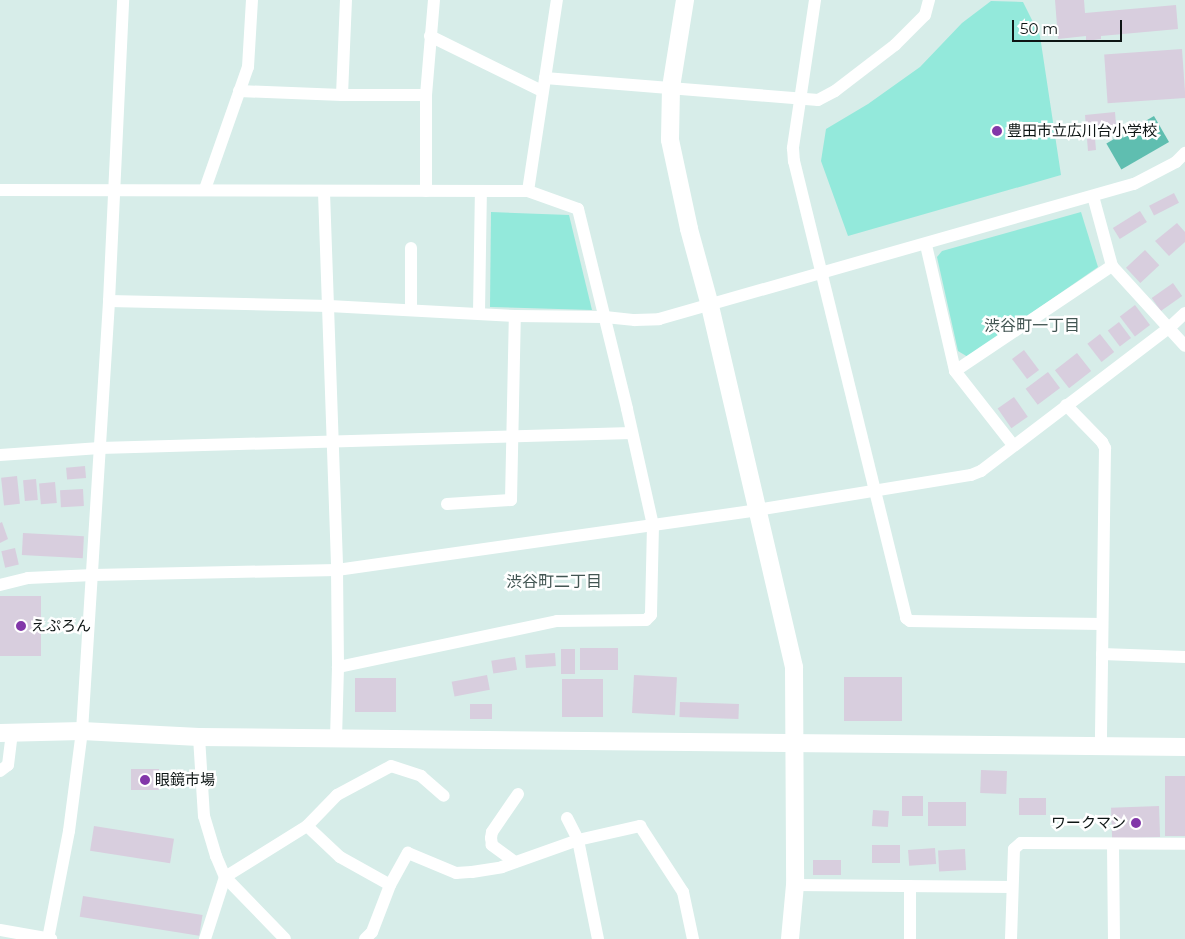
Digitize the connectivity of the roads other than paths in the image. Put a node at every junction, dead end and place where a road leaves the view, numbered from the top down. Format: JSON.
{"nodes":[{"id":1,"x":123,"y":0,"type":"edge"},
{"id":2,"x":252,"y":0,"type":"edge"},
{"id":3,"x":346,"y":0,"type":"edge"},
{"id":4,"x":434,"y":0,"type":"edge"},
{"id":5,"x":557,"y":0,"type":"edge"},
{"id":6,"x":685,"y":0,"type":"edge"},
{"id":7,"x":815,"y":0,"type":"edge"},
{"id":8,"x":930,"y":0,"type":"edge"},
{"id":9,"x":430,"y":36,"type":"junction"},
{"id":10,"x":546,"y":78,"type":"junction"},
{"id":11,"x":671,"y":87,"type":"junction"},
{"id":12,"x":239,"y":91,"type":"junction"},
{"id":13,"x":542,"y":91,"type":"junction"},
{"id":14,"x":342,"y":95,"type":"junction"},
{"id":15,"x":426,"y":95,"type":"junction"},
{"id":16,"x":799,"y":98,"type":"junction"},
{"id":17,"x":1185,"y":153,"type":"edge"},
{"id":18,"x":114,"y":189,"type":"junction"},
{"id":19,"x":205,"y":189,"type":"junction"},
{"id":20,"x":0,"y":190,"type":"edge"},
{"id":21,"x":426,"y":191,"type":"junction"},
{"id":22,"x":528,"y":191,"type":"junction"},
{"id":23,"x":324,"y":192,"type":"junction"},
{"id":24,"x":481,"y":192,"type":"junction"},
{"id":25,"x":1092,"y":196,"type":"junction"},
{"id":26,"x":926,"y":245,"type":"junction"},
{"id":27,"x":412,"y":248,"type":"dead end"},
{"id":28,"x":1112,"y":266,"type":"junction"},
{"id":29,"x":822,"y":272,"type":"junction"},
{"id":30,"x":109,"y":301,"type":"junction"},
{"id":31,"x":328,"y":306,"type":"junction"},
{"id":32,"x":710,"y":306,"type":"junction"},
{"id":33,"x":411,"y":310,"type":"junction"},
{"id":34,"x":479,"y":313,"type":"junction"},
{"id":35,"x":1185,"y":313,"type":"edge"},
{"id":36,"x":514,"y":316,"type":"junction"},
{"id":37,"x":605,"y":317,"type":"junction"},
{"id":38,"x":1169,"y":328,"type":"junction"},
{"id":39,"x":1185,"y":346,"type":"edge"},
{"id":40,"x":956,"y":371,"type":"junction"},
{"id":41,"x":1066,"y":405,"type":"junction"},
{"id":42,"x":632,"y":433,"type":"junction"},
{"id":43,"x":512,"y":437,"type":"junction"},
{"id":44,"x":333,"y":440,"type":"junction"},
{"id":45,"x":1013,"y":445,"type":"junction"},
{"id":46,"x":100,"y":448,"type":"junction"},
{"id":47,"x":0,"y":455,"type":"edge"},
{"id":48,"x":874,"y":491,"type":"junction"},
{"id":49,"x":446,"y":504,"type":"dead end"},
{"id":50,"x":757,"y":510,"type":"junction"},
{"id":51,"x":653,"y":525,"type":"junction"},
{"id":52,"x":337,"y":570,"type":"junction"},
{"id":53,"x":92,"y":575,"type":"junction"},
{"id":54,"x":0,"y":585,"type":"edge"},
{"id":55,"x":1102,"y":624,"type":"junction"},
{"id":56,"x":1102,"y":654,"type":"junction"},
{"id":57,"x":1185,"y":657,"type":"edge"},
{"id":58,"x":338,"y":667,"type":"junction"},
{"id":59,"x":82,"y":731,"type":"junction"},
{"id":60,"x":6,"y":733,"type":"edge"},
{"id":61,"x":199,"y":737,"type":"junction"},
{"id":62,"x":336,"y":738,"type":"junction"},
{"id":63,"x":795,"y":742,"type":"junction"},
{"id":64,"x":1101,"y":746,"type":"junction"},
{"id":65,"x":1185,"y":747,"type":"edge"},
{"id":66,"x":0,"y":772,"type":"edge"},
{"id":67,"x":518,"y":794,"type":"dead end"},
{"id":68,"x":444,"y":796,"type":"dead end"},
{"id":69,"x":567,"y":818,"type":"dead end"},
{"id":70,"x":307,"y":826,"type":"junction"},
{"id":71,"x":578,"y":840,"type":"junction"},
{"id":72,"x":1185,"y":844,"type":"edge"},
{"id":73,"x":1113,"y":845,"type":"junction"},
{"id":74,"x":515,"y":862,"type":"junction"},
{"id":75,"x":225,"y":877,"type":"junction"},
{"id":76,"x":795,"y":884,"type":"junction"},
{"id":77,"x":390,"y":885,"type":"junction"},
{"id":78,"x":910,"y":886,"type":"junction"},
{"id":79,"x":1012,"y":888,"type":"junction"},
{"id":80,"x":0,"y":930,"type":"edge"},
{"id":81,"x":49,"y":939,"type":"edge"},
{"id":82,"x":205,"y":939,"type":"edge"},
{"id":83,"x":285,"y":939,"type":"edge"},
{"id":84,"x":365,"y":939,"type":"edge"},
{"id":85,"x":598,"y":939,"type":"edge"},
{"id":86,"x":693,"y":939,"type":"edge"},
{"id":87,"x":790,"y":939,"type":"edge"},
{"id":88,"x":910,"y":939,"type":"edge"},
{"id":89,"x":1011,"y":939,"type":"edge"},
{"id":90,"x":1114,"y":939,"type":"edge"}],
"edges":[{"from":1,"to":18,"type":"street"},
{"from":2,"to":12,"type":"street"},
{"from":3,"to":14,"type":"street"},
{"from":4,"to":9,"type":"street"},
{"from":5,"to":10,"type":"street"},
{"from":6,"to":11,"type":"street"},
{"from":7,"to":16,"type":"street"},
{"from":8,"to":16,"type":"street"},
{"from":9,"to":13,"type":"street"},
{"from":9,"to":15,"type":"street"},
{"from":10,"to":11,"type":"street"},
{"from":10,"to":13,"type":"street"},
{"from":11,"to":16,"type":"street"},
{"from":11,"to":32,"type":"street"},
{"from":12,"to":14,"type":"street"},
{"from":12,"to":19,"type":"street"},
{"from":13,"to":22,"type":"street"},
{"from":14,"to":15,"type":"street"},
{"from":15,"to":21,"type":"street"},
{"from":16,"to":29,"type":"street"},
{"from":17,"to":25,"type":"street"},
{"from":18,"to":19,"type":"street"},
{"from":18,"to":20,"type":"street"},
{"from":18,"to":30,"type":"street"},
{"from":19,"to":23,"type":"street"},
{"from":21,"to":23,"type":"street"},
{"from":21,"to":24,"type":"street"},
{"from":22,"to":24,"type":"street"},
{"from":22,"to":37,"type":"street"},
{"from":23,"to":31,"type":"street"},
{"from":24,"to":34,"type":"street"},
{"from":25,"to":26,"type":"street"},
{"from":25,"to":28,"type":"street"},
{"from":26,"to":29,"type":"street"},
{"from":26,"to":40,"type":"street"},
{"from":27,"to":33,"type":"street"},
{"from":28,"to":38,"type":"street"},
{"from":28,"to":40,"type":"street"},
{"from":29,"to":32,"type":"street"},
{"from":29,"to":48,"type":"street"},
{"from":30,"to":31,"type":"street"},
{"from":30,"to":46,"type":"street"},
{"from":31,"to":33,"type":"street"},
{"from":31,"to":44,"type":"street"},
{"from":32,"to":37,"type":"street"},
{"from":32,"to":50,"type":"street"},
{"from":33,"to":34,"type":"street"},
{"from":34,"to":36,"type":"street"},
{"from":35,"to":38,"type":"street"},
{"from":36,"to":37,"type":"street"},
{"from":36,"to":43,"type":"street"},
{"from":37,"to":42,"type":"street"},
{"from":38,"to":39,"type":"street"},
{"from":38,"to":41,"type":"street"},
{"from":40,"to":45,"type":"street"},
{"from":41,"to":45,"type":"street"},
{"from":41,"to":55,"type":"street"},
{"from":42,"to":43,"type":"street"},
{"from":42,"to":51,"type":"street"},
{"from":43,"to":44,"type":"street"},
{"from":43,"to":49,"type":"street"},
{"from":44,"to":46,"type":"street"},
{"from":44,"to":52,"type":"street"},
{"from":45,"to":48,"type":"street"},
{"from":46,"to":47,"type":"street"},
{"from":46,"to":53,"type":"street"},
{"from":48,"to":50,"type":"street"},
{"from":48,"to":55,"type":"street"},
{"from":50,"to":51,"type":"street"},
{"from":50,"to":63,"type":"street"},
{"from":51,"to":52,"type":"street"},
{"from":51,"to":58,"type":"street"},
{"from":52,"to":53,"type":"street"},
{"from":52,"to":58,"type":"street"},
{"from":53,"to":54,"type":"street"},
{"from":53,"to":59,"type":"street"},
{"from":55,"to":56,"type":"street"},
{"from":56,"to":57,"type":"street"},
{"from":56,"to":64,"type":"street"},
{"from":58,"to":62,"type":"street"},
{"from":59,"to":60,"type":"street"},
{"from":59,"to":61,"type":"street"},
{"from":59,"to":81,"type":"street"},
{"from":60,"to":66,"type":"street"},
{"from":61,"to":62,"type":"street"},
{"from":61,"to":75,"type":"street"},
{"from":62,"to":63,"type":"street"},
{"from":63,"to":64,"type":"street"},
{"from":63,"to":76,"type":"street"},
{"from":64,"to":65,"type":"street"},
{"from":67,"to":74,"type":"street"},
{"from":68,"to":70,"type":"street"},
{"from":69,"to":71,"type":"street"},
{"from":70,"to":75,"type":"street"},
{"from":70,"to":77,"type":"street"},
{"from":71,"to":74,"type":"street"},
{"from":71,"to":85,"type":"street"},
{"from":71,"to":86,"type":"street"},
{"from":72,"to":73,"type":"street"},
{"from":73,"to":79,"type":"street"},
{"from":73,"to":90,"type":"street"},
{"from":74,"to":77,"type":"street"},
{"from":75,"to":82,"type":"street"},
{"from":75,"to":83,"type":"street"},
{"from":76,"to":78,"type":"street"},
{"from":76,"to":87,"type":"street"},
{"from":77,"to":84,"type":"street"},
{"from":78,"to":79,"type":"street"},
{"from":78,"to":88,"type":"street"},
{"from":79,"to":89,"type":"street"},
{"from":80,"to":81,"type":"street"}]}
